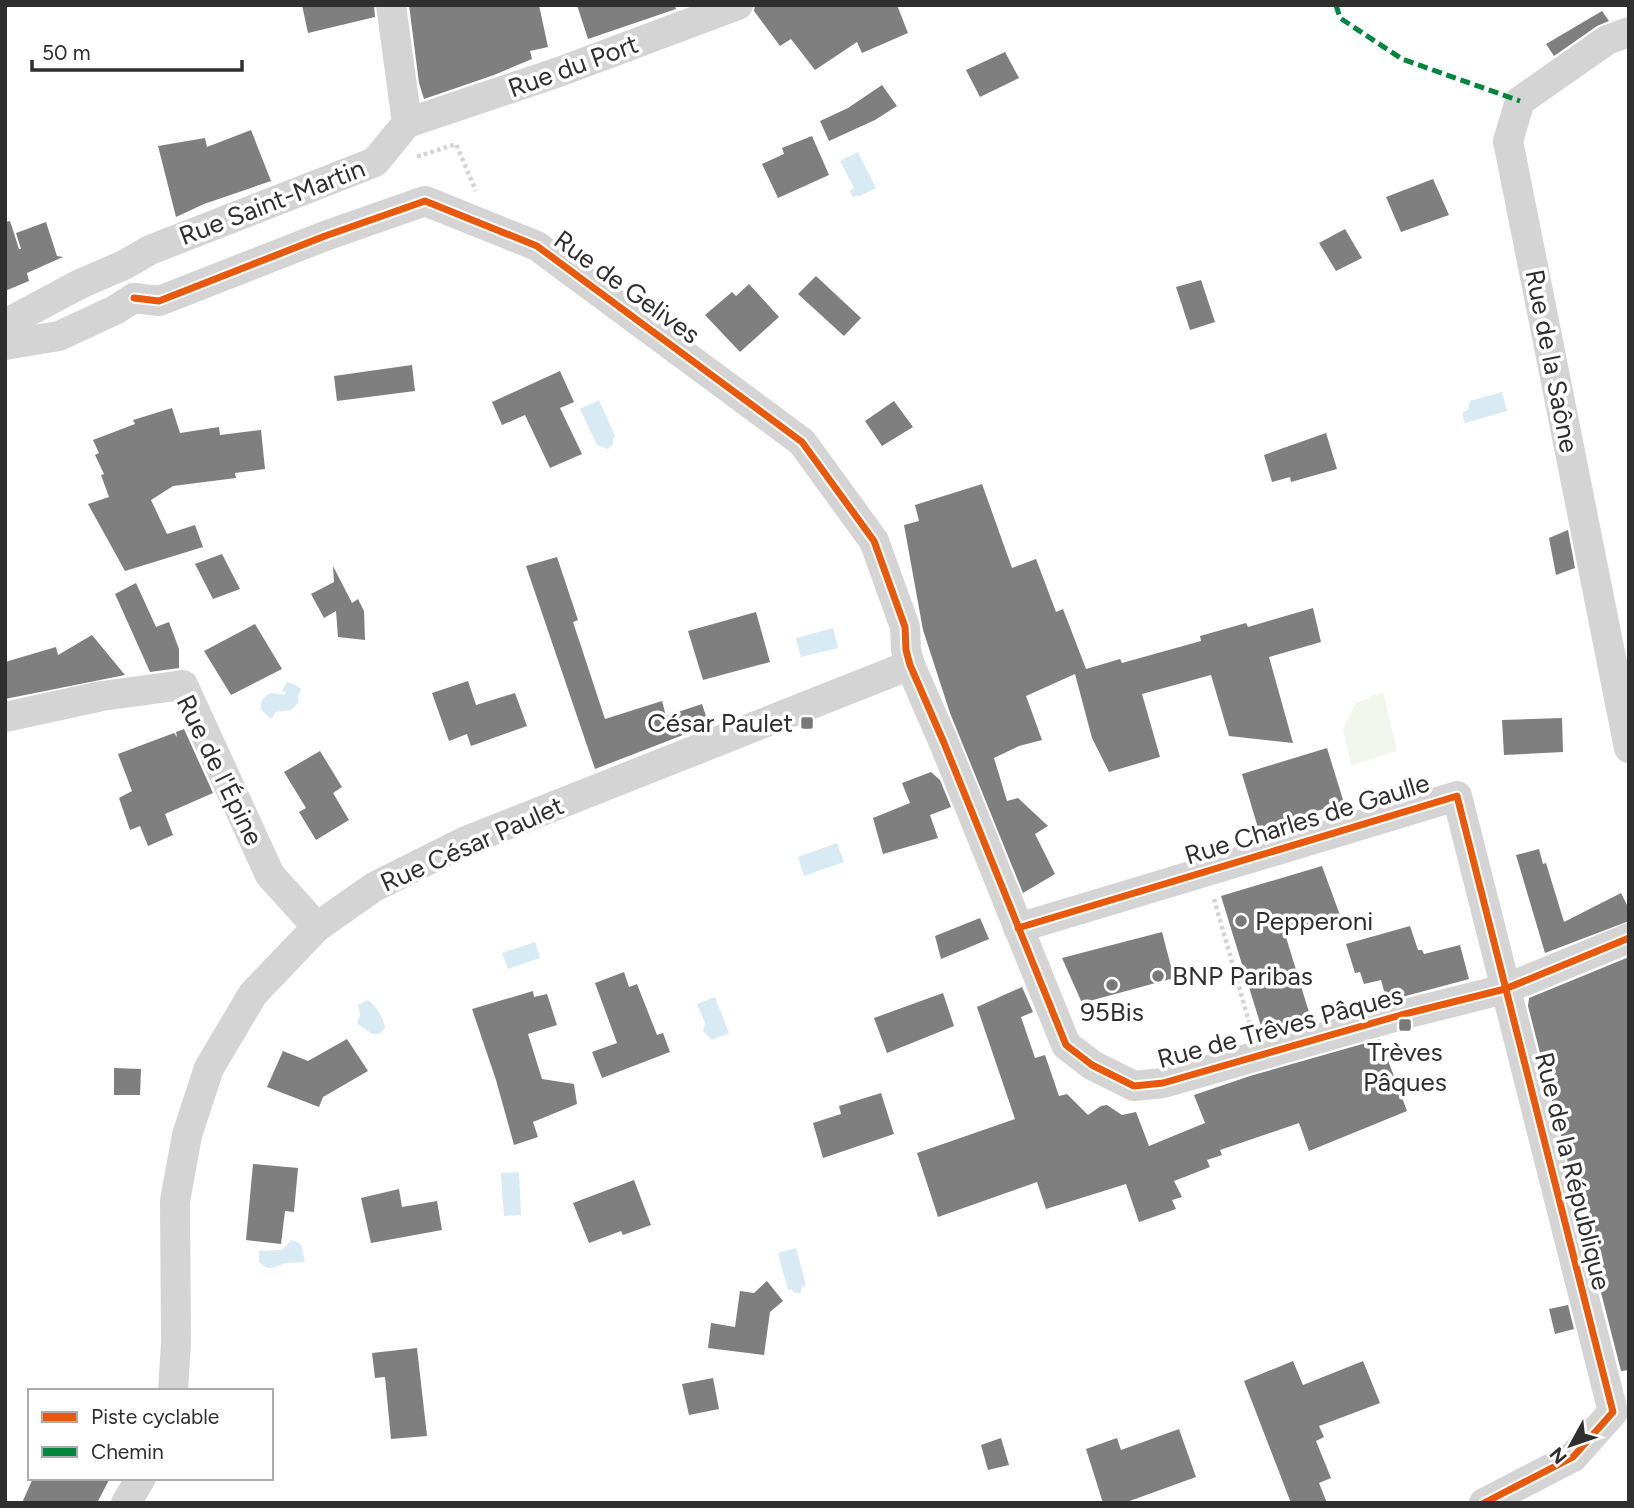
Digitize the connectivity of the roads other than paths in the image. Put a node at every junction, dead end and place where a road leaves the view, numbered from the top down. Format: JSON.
{"nodes":[{"id":1,"x":391,"y":5,"type":"edge"},
{"id":2,"x":738,"y":5,"type":"edge"},
{"id":3,"x":1629,"y":32,"type":"edge"},
{"id":4,"x":407,"y":123,"type":"junction"},
{"id":5,"x":124,"y":265,"type":"junction"},
{"id":6,"x":134,"y":298,"type":"junction"},
{"id":7,"x":5,"y":324,"type":"edge"},
{"id":8,"x":5,"y":345,"type":"edge"},
{"id":9,"x":910,"y":665,"type":"junction"},
{"id":10,"x":5,"y":717,"type":"edge"},
{"id":11,"x":1629,"y":748,"type":"edge"},
{"id":12,"x":317,"y":927,"type":"junction"},
{"id":13,"x":1018,"y":928,"type":"junction"},
{"id":14,"x":1629,"y":938,"type":"edge"},
{"id":15,"x":1505,"y":989,"type":"junction"},
{"id":16,"x":173,"y":1389,"type":"edge"},
{"id":17,"x":1621,"y":1423,"type":"edge"},
{"id":18,"x":140,"y":1480,"type":"edge"},
{"id":19,"x":127,"y":1503,"type":"edge"},
{"id":20,"x":1484,"y":1503,"type":"edge"}],
"edges":[{"from":1,"to":4,"type":"street"},
{"from":2,"to":4,"type":"street","name":"Rue du Port"},
{"from":3,"to":11,"type":"street","name":"Rue de la Saône"},
{"from":4,"to":5,"type":"street","name":"Rue Saint-Martin"},
{"from":5,"to":6,"type":"street"},
{"from":5,"to":7,"type":"street","name":"Rue Saint-Martin"},
{"from":6,"to":8,"type":"street"},
{"from":6,"to":9,"type":"street","name":"Rue de Gelives"},
{"from":9,"to":12,"type":"street","name":"Rue César Paulet"},
{"from":9,"to":13,"type":"street","name":"Rue de Trêves Pâques"},
{"from":10,"to":12,"type":"street","name":"Rue de l'Épine"},
{"from":12,"to":16,"type":"street","name":"Rue César Paulet"},
{"from":13,"to":15,"type":"street","name":"Rue de Trêves Pâques"},
{"from":13,"to":15,"type":"street","name":"Rue Charles de Gaulle"},
{"from":14,"to":15,"type":"street","name":"Rue de Trêves Pâques"},
{"from":15,"to":17,"type":"street","name":"Rue de la République"},
{"from":17,"to":20,"type":"street","name":"Rue de la République"},
{"from":18,"to":19,"type":"street"}]}
